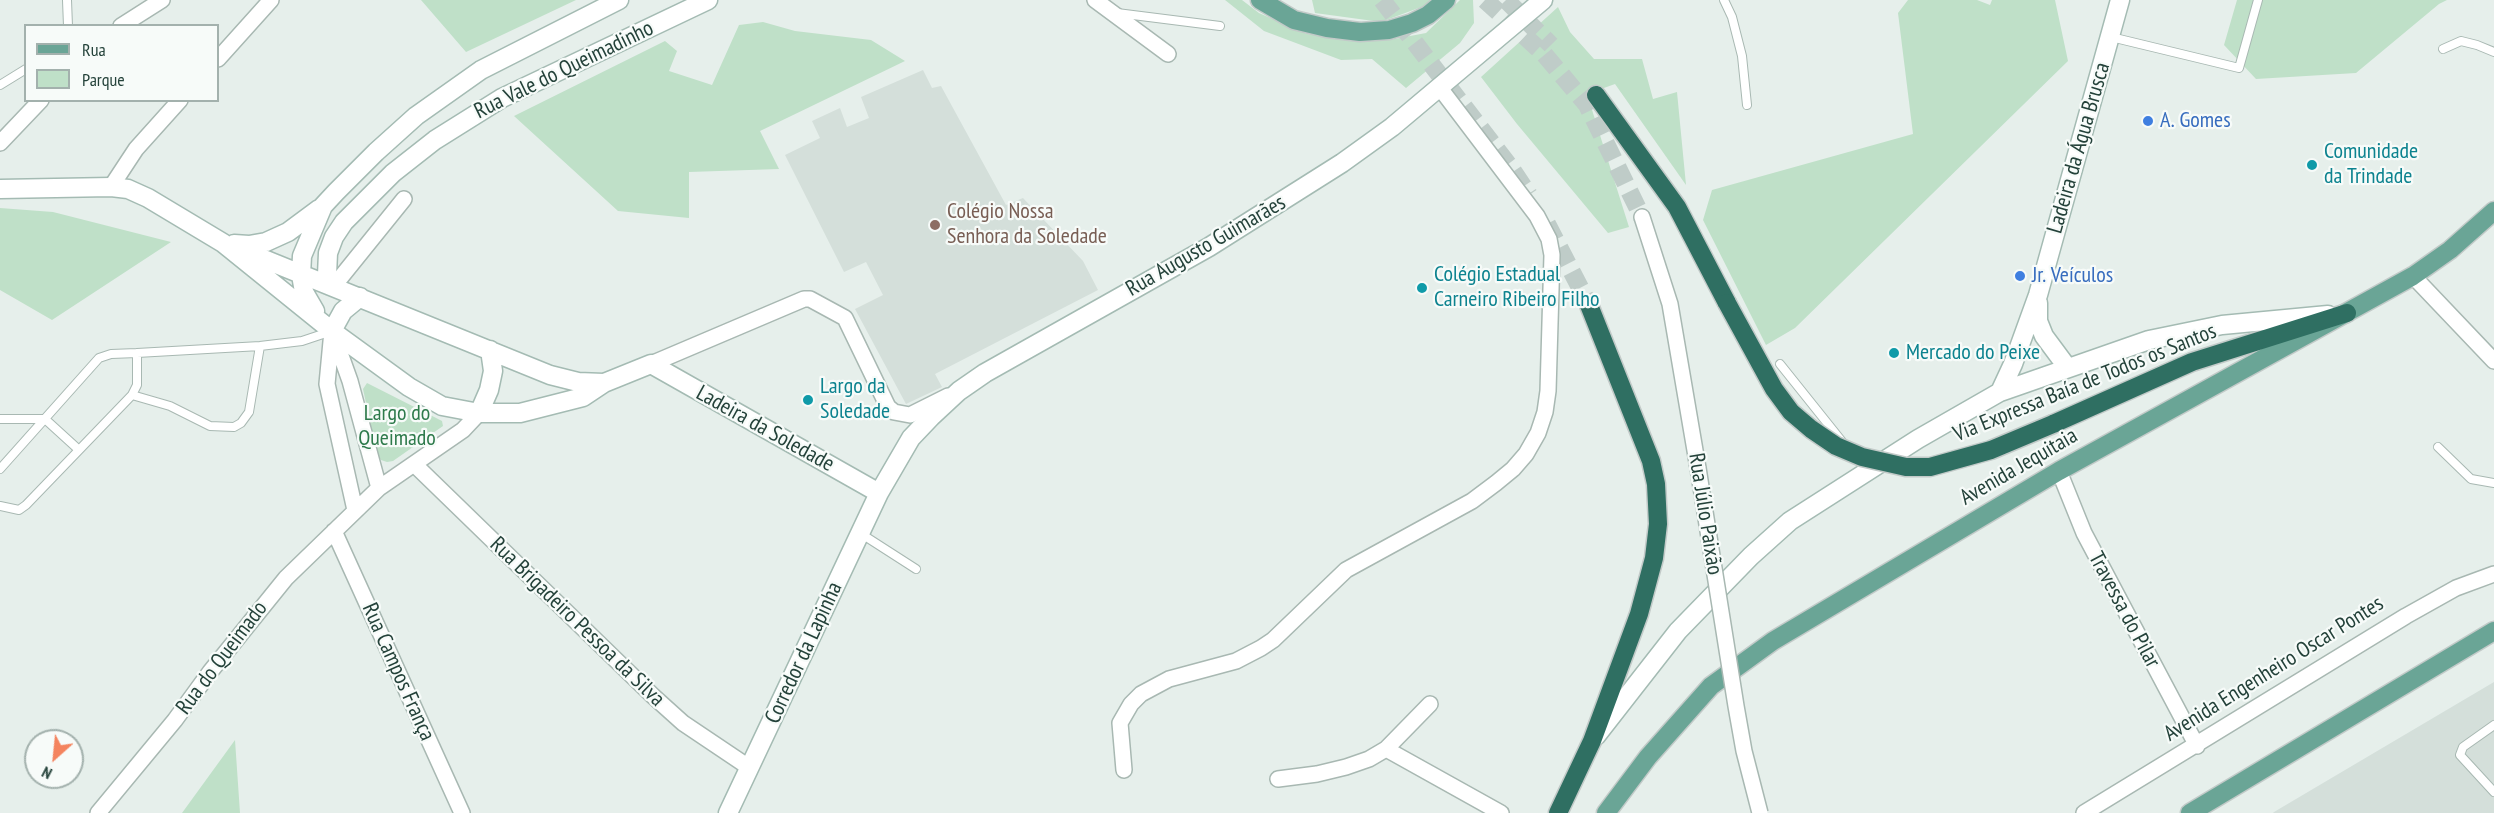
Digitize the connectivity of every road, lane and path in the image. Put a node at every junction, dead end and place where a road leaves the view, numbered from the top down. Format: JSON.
{"nodes":[{"id":1,"x":67,"y":0,"type":"edge"},
{"id":2,"x":162,"y":0,"type":"edge"},
{"id":3,"x":271,"y":0,"type":"edge"},
{"id":4,"x":619,"y":0,"type":"edge"},
{"id":5,"x":708,"y":0,"type":"edge"},
{"id":6,"x":1095,"y":0,"type":"edge"},
{"id":7,"x":1260,"y":0,"type":"edge"},
{"id":8,"x":1446,"y":0,"type":"edge"},
{"id":9,"x":1543,"y":0,"type":"edge"},
{"id":10,"x":1724,"y":0,"type":"edge"},
{"id":11,"x":2120,"y":0,"type":"edge"},
{"id":12,"x":2258,"y":0,"type":"edge"},
{"id":13,"x":146,"y":4,"type":"edge"},
{"id":14,"x":1112,"y":12,"type":"junction"},
{"id":15,"x":68,"y":24,"type":"edge"},
{"id":16,"x":123,"y":24,"type":"edge"},
{"id":17,"x":1220,"y":26,"type":"dead end"},
{"id":18,"x":2110,"y":36,"type":"junction"},
{"id":19,"x":2443,"y":49,"type":"dead end"},
{"id":20,"x":2494,"y":52,"type":"edge"},
{"id":21,"x":1168,"y":54,"type":"dead end"},
{"id":22,"x":219,"y":58,"type":"edge"},
{"id":23,"x":24,"y":70,"type":"edge"},
{"id":24,"x":0,"y":85,"type":"edge"},
{"id":25,"x":1440,"y":88,"type":"junction"},
{"id":26,"x":1596,"y":95,"type":"dead end"},
{"id":27,"x":39,"y":102,"type":"edge"},
{"id":28,"x":178,"y":102,"type":"edge"},
{"id":29,"x":1747,"y":105,"type":"dead end"},
{"id":30,"x":0,"y":143,"type":"edge"},
{"id":31,"x":111,"y":187,"type":"junction"},
{"id":32,"x":0,"y":189,"type":"edge"},
{"id":33,"x":404,"y":199,"type":"dead end"},
{"id":34,"x":324,"y":206,"type":"junction"},
{"id":35,"x":2494,"y":211,"type":"edge"},
{"id":36,"x":1642,"y":217,"type":"tunnel mouth"},
{"id":37,"x":223,"y":243,"type":"junction"},
{"id":38,"x":301,"y":275,"type":"junction"},
{"id":39,"x":2413,"y":276,"type":"junction"},
{"id":40,"x":333,"y":287,"type":"junction"},
{"id":41,"x":2038,"y":295,"type":"junction"},
{"id":42,"x":360,"y":297,"type":"junction"},
{"id":43,"x":1589,"y":305,"type":"tunnel mouth"},
{"id":44,"x":2347,"y":313,"type":"junction"},
{"id":45,"x":332,"y":331,"type":"junction"},
{"id":46,"x":261,"y":346,"type":"junction"},
{"id":47,"x":490,"y":350,"type":"junction"},
{"id":48,"x":137,"y":353,"type":"junction"},
{"id":49,"x":2494,"y":361,"type":"edge"},
{"id":50,"x":651,"y":364,"type":"junction"},
{"id":51,"x":1780,"y":364,"type":"dead end"},
{"id":52,"x":2067,"y":367,"type":"junction"},
{"id":53,"x":604,"y":383,"type":"junction"},
{"id":54,"x":959,"y":391,"type":"junction"},
{"id":55,"x":2000,"y":392,"type":"junction"},
{"id":56,"x":132,"y":395,"type":"junction"},
{"id":57,"x":479,"y":413,"type":"junction"},
{"id":58,"x":0,"y":419,"type":"edge"},
{"id":59,"x":45,"y":419,"type":"junction"},
{"id":60,"x":2438,"y":447,"type":"dead end"},
{"id":61,"x":79,"y":450,"type":"junction"},
{"id":62,"x":414,"y":464,"type":"junction"},
{"id":63,"x":0,"y":469,"type":"edge"},
{"id":64,"x":2059,"y":471,"type":"junction"},
{"id":65,"x":1867,"y":472,"type":"junction"},
{"id":66,"x":2494,"y":483,"type":"edge"},
{"id":67,"x":379,"y":489,"type":"junction"},
{"id":68,"x":879,"y":493,"type":"junction"},
{"id":69,"x":0,"y":506,"type":"edge"},
{"id":70,"x":355,"y":510,"type":"junction"},
{"id":71,"x":334,"y":531,"type":"junction"},
{"id":72,"x":860,"y":533,"type":"junction"},
{"id":73,"x":916,"y":569,"type":"dead end"},
{"id":74,"x":2494,"y":574,"type":"edge"},
{"id":75,"x":2494,"y":631,"type":"edge"},
{"id":76,"x":1430,"y":704,"type":"dead end"},
{"id":77,"x":2494,"y":725,"type":"edge"},
{"id":78,"x":1592,"y":741,"type":"junction"},
{"id":79,"x":2197,"y":746,"type":"junction"},
{"id":80,"x":1386,"y":748,"type":"junction"},
{"id":81,"x":750,"y":768,"type":"junction"},
{"id":82,"x":1124,"y":770,"type":"dead end"},
{"id":83,"x":1278,"y":779,"type":"dead end"},
{"id":84,"x":2494,"y":792,"type":"edge"},
{"id":85,"x":98,"y":813,"type":"edge"},
{"id":86,"x":462,"y":813,"type":"edge"},
{"id":87,"x":728,"y":813,"type":"edge"},
{"id":88,"x":1502,"y":813,"type":"edge"},
{"id":89,"x":1558,"y":813,"type":"edge"},
{"id":90,"x":1606,"y":813,"type":"edge"},
{"id":91,"x":1760,"y":813,"type":"edge"},
{"id":92,"x":2084,"y":813,"type":"edge"},
{"id":93,"x":2190,"y":813,"type":"edge"}],
"edges":[{"from":1,"to":15,"type":"lane"},
{"from":2,"to":13,"type":"street"},
{"from":3,"to":22,"type":"street"},
{"from":4,"to":34,"type":"main road","name":"Rua Vale do Queimadinho"},
{"from":5,"to":40,"type":"main road","name":"Rua Vale do Queimadinho"},
{"from":6,"to":14,"type":"street"},
{"from":7,"to":8,"type":"main road"},
{"from":9,"to":25,"type":"main road","name":"Rua Augusto Guimarães"},
{"from":10,"to":29,"type":"lane"},
{"from":11,"to":18,"type":"main road","name":"Ladeira da Água Brusca"},
{"from":12,"to":18,"type":"lane"},
{"from":13,"to":16,"type":"street"},
{"from":14,"to":17,"type":"lane"},
{"from":14,"to":21,"type":"street"},
{"from":18,"to":41,"type":"main road","name":"Ladeira da Água Brusca"},
{"from":19,"to":20,"type":"lane"},
{"from":23,"to":24,"type":"lane"},
{"from":25,"to":54,"type":"main road","name":"Rua Augusto Guimarães"},
{"from":25,"to":82,"type":"street"},
{"from":26,"to":44,"type":"highway","name":"Via Expressa Baía de Todos os Santos","bridge":true},
{"from":27,"to":30,"type":"street"},
{"from":28,"to":31,"type":"street"},
{"from":31,"to":32,"type":"main road"},
{"from":31,"to":37,"type":"main road"},
{"from":33,"to":40,"type":"street"},
{"from":34,"to":37,"type":"main road"},
{"from":34,"to":38,"type":"main road","name":"Rua Vale do Queimadinho"},
{"from":35,"to":39,"type":"main road","name":"Avenida Jequitaia"},
{"from":36,"to":91,"type":"street","name":"Rua Júlio Paixão","bridge":true},
{"from":37,"to":38,"type":"main road"},
{"from":37,"to":45,"type":"main road"},
{"from":38,"to":40,"type":"main road"},
{"from":38,"to":45,"type":"main road","name":"Rua Vale do Queimadinho"},
{"from":39,"to":44,"type":"main road","name":"Avenida Jequitaia"},
{"from":39,"to":49,"type":"street"},
{"from":40,"to":42,"type":"main road"},
{"from":41,"to":52,"type":"main road","name":"Ladeira da Água Brusca"},
{"from":41,"to":55,"type":"main road","name":"Ladeira da Água Brusca"},
{"from":42,"to":45,"type":"main road"},
{"from":42,"to":47,"type":"main road"},
{"from":43,"to":78,"type":"highway"},
{"from":44,"to":52,"type":"main road"},
{"from":44,"to":64,"type":"main road","name":"Avenida Jequitaia"},
{"from":45,"to":46,"type":"lane"},
{"from":45,"to":57,"type":"main road"},
{"from":45,"to":67,"type":"street"},
{"from":45,"to":70,"type":"street"},
{"from":46,"to":48,"type":"lane"},
{"from":46,"to":56,"type":"lane"},
{"from":47,"to":53,"type":"main road"},
{"from":47,"to":57,"type":"main road"},
{"from":48,"to":56,"type":"lane"},
{"from":48,"to":59,"type":"lane"},
{"from":50,"to":53,"type":"main road"},
{"from":50,"to":54,"type":"street"},
{"from":50,"to":68,"type":"main road","name":"Ladeira da Soledade"},
{"from":51,"to":65,"type":"lane"},
{"from":52,"to":55,"type":"main road"},
{"from":53,"to":57,"type":"main road"},
{"from":54,"to":68,"type":"main road","name":"Rua Augusto Guimarães"},
{"from":55,"to":65,"type":"main road"},
{"from":56,"to":61,"type":"lane"},
{"from":57,"to":62,"type":"street"},
{"from":58,"to":59,"type":"lane"},
{"from":59,"to":61,"type":"lane"},
{"from":59,"to":63,"type":"lane"},
{"from":60,"to":66,"type":"lane"},
{"from":61,"to":69,"type":"lane"},
{"from":62,"to":67,"type":"street"},
{"from":62,"to":81,"type":"street","name":"Rua Brigadeiro Pessoa da Silva"},
{"from":64,"to":79,"type":"street","name":"Travessa do Pilar"},
{"from":64,"to":90,"type":"main road","name":"Avenida Jequitaia"},
{"from":65,"to":78,"type":"main road"},
{"from":67,"to":70,"type":"street"},
{"from":68,"to":72,"type":"main road","name":"Corredor da Lapinha"},
{"from":70,"to":71,"type":"street","name":"Rua do Queimado"},
{"from":71,"to":85,"type":"street","name":"Rua do Queimado"},
{"from":71,"to":86,"type":"street","name":"Rua Campos França"},
{"from":72,"to":73,"type":"lane"},
{"from":72,"to":81,"type":"main road","name":"Corredor da Lapinha"},
{"from":74,"to":79,"type":"street","name":"Avenida Engenheiro Oscar Pontes"},
{"from":75,"to":93,"type":"main road"},
{"from":76,"to":80,"type":"street"},
{"from":77,"to":84,"type":"lane"},
{"from":78,"to":89,"type":"highway"},
{"from":79,"to":92,"type":"street","name":"Avenida Engenheiro Oscar Pontes"},
{"from":80,"to":83,"type":"street"},
{"from":80,"to":88,"type":"street"},
{"from":81,"to":87,"type":"main road","name":"Corredor da Lapinha"}]}
